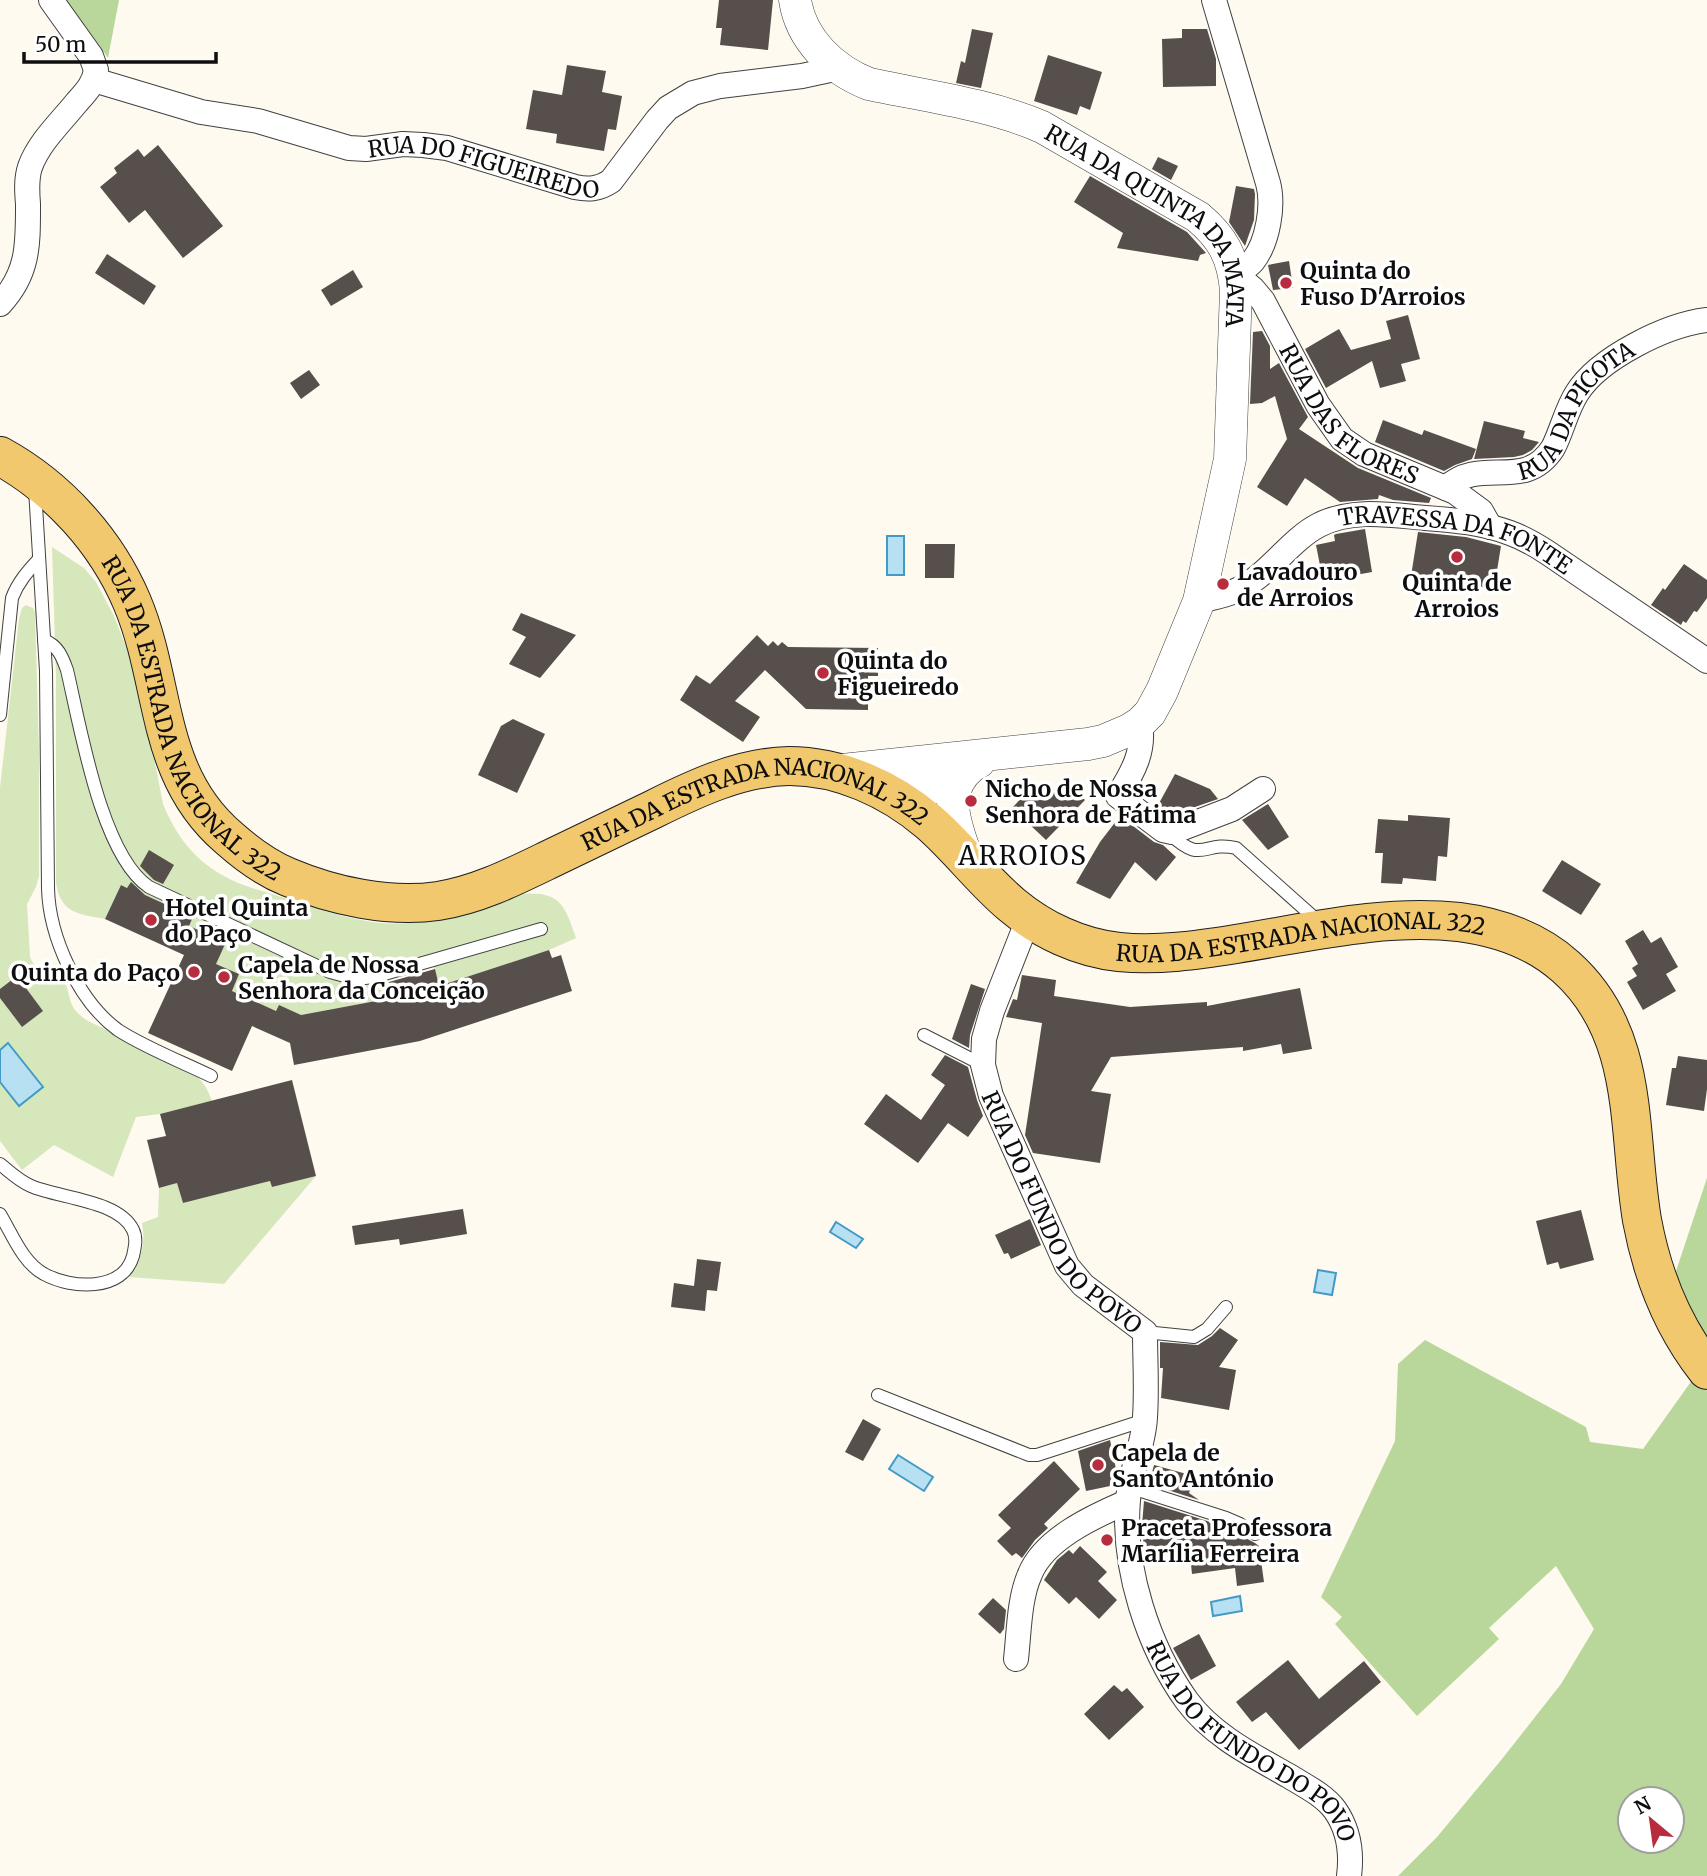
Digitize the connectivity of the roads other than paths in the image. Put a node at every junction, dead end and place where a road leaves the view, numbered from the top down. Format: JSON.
{"nodes":[{"id":1,"x":51,"y":0,"type":"edge"},
{"id":2,"x":795,"y":0,"type":"edge"},
{"id":3,"x":1214,"y":0,"type":"edge"},
{"id":4,"x":839,"y":68,"type":"junction"},
{"id":5,"x":94,"y":80,"type":"junction"},
{"id":6,"x":1235,"y":274,"type":"junction"},
{"id":7,"x":0,"y":304,"type":"edge"},
{"id":8,"x":1707,"y":320,"type":"edge"},
{"id":9,"x":0,"y":456,"type":"edge"},
{"id":10,"x":34,"y":478,"type":"junction"},
{"id":11,"x":1446,"y":488,"type":"junction"},
{"id":12,"x":1490,"y":527,"type":"junction"},
{"id":13,"x":39,"y":559,"type":"junction"},
{"id":14,"x":1199,"y":601,"type":"junction"},
{"id":15,"x":44,"y":640,"type":"junction"},
{"id":16,"x":1707,"y":661,"type":"edge"},
{"id":17,"x":0,"y":715,"type":"edge"},
{"id":18,"x":1140,"y":723,"type":"junction"},
{"id":19,"x":993,"y":756,"type":"junction"},
{"id":20,"x":946,"y":759,"type":"junction"},
{"id":21,"x":830,"y":771,"type":"junction"},
{"id":22,"x":1264,"y":789,"type":"dead end"},
{"id":23,"x":905,"y":804,"type":"junction"},
{"id":24,"x":1169,"y":832,"type":"junction"},
{"id":25,"x":968,"y":861,"type":"junction"},
{"id":26,"x":1029,"y":917,"type":"junction"},
{"id":27,"x":541,"y":929,"type":"dead end"},
{"id":28,"x":1327,"y":929,"type":"junction"},
{"id":29,"x":925,"y":1035,"type":"dead end"},
{"id":30,"x":984,"y":1065,"type":"junction"},
{"id":31,"x":211,"y":1076,"type":"dead end"},
{"id":32,"x":0,"y":1164,"type":"edge"},
{"id":33,"x":0,"y":1214,"type":"edge"},
{"id":34,"x":1226,"y":1307,"type":"dead end"},
{"id":35,"x":1145,"y":1332,"type":"junction"},
{"id":36,"x":1707,"y":1370,"type":"edge"},
{"id":37,"x":878,"y":1395,"type":"dead end"},
{"id":38,"x":1145,"y":1420,"type":"junction"},
{"id":39,"x":1128,"y":1495,"type":"junction"},
{"id":40,"x":1255,"y":1534,"type":"dead end"},
{"id":41,"x":1016,"y":1659,"type":"dead end"},
{"id":42,"x":1349,"y":1876,"type":"edge"}],
"edges":[{"from":1,"to":5,"type":"street"},
{"from":2,"to":4,"type":"street","name":"RUA DA QUINTA DA MATA"},
{"from":3,"to":6,"type":"street"},
{"from":4,"to":5,"type":"street","name":"RUA DO FIGUEIREDO"},
{"from":4,"to":6,"type":"street","name":"RUA DA QUINTA DA MATA"},
{"from":5,"to":7,"type":"street"},
{"from":6,"to":11,"type":"street","name":"RUA DAS FLORES"},
{"from":6,"to":14,"type":"street","name":"RUA DA QUINTA DA MATA"},
{"from":8,"to":11,"type":"street","name":"RUA DA PICOTA"},
{"from":9,"to":10,"type":"main road","name":"RUA DA ESTRADA NACIONAL 322"},
{"from":10,"to":13,"type":"lane"},
{"from":10,"to":21,"type":"main road","name":"RUA DA ESTRADA NACIONAL 322"},
{"from":11,"to":12,"type":"street","name":"RUA DAS FLORES"},
{"from":12,"to":14,"type":"street","name":"TRAVESSA DA FONTE"},
{"from":12,"to":16,"type":"street","name":"TRAVESSA DA FONTE"},
{"from":13,"to":15,"type":"lane"},
{"from":13,"to":17,"type":"lane"},
{"from":14,"to":18,"type":"street","name":"RUA DA QUINTA DA MATA"},
{"from":15,"to":27,"type":"lane"},
{"from":15,"to":31,"type":"lane"},
{"from":18,"to":19,"type":"street","name":"RUA DA QUINTA DA MATA"},
{"from":18,"to":24,"type":"street"},
{"from":19,"to":20,"type":"street","name":"RUA DA QUINTA DA MATA"},
{"from":19,"to":23,"type":"street"},
{"from":19,"to":25,"type":"street"},
{"from":20,"to":21,"type":"street","name":"RUA DA QUINTA DA MATA"},
{"from":20,"to":23,"type":"street"},
{"from":21,"to":23,"type":"main road","name":"RUA DA ESTRADA NACIONAL 322"},
{"from":22,"to":24,"type":"street"},
{"from":23,"to":25,"type":"main road","name":"RUA DA ESTRADA NACIONAL 322"},
{"from":24,"to":28,"type":"lane"},
{"from":25,"to":26,"type":"main road","name":"RUA DA ESTRADA NACIONAL 322"},
{"from":26,"to":28,"type":"main road","name":"RUA DA ESTRADA NACIONAL 322"},
{"from":26,"to":30,"type":"street","name":"RUA DO FUNDO DO POVO"},
{"from":28,"to":36,"type":"main road","name":"RUA DA ESTRADA NACIONAL 322"},
{"from":29,"to":30,"type":"lane"},
{"from":30,"to":35,"type":"street","name":"RUA DO FUNDO DO POVO"},
{"from":32,"to":33,"type":"lane"},
{"from":34,"to":35,"type":"lane"},
{"from":35,"to":38,"type":"street","name":"RUA DO FUNDO DO POVO"},
{"from":37,"to":38,"type":"lane"},
{"from":38,"to":39,"type":"street","name":"RUA DO FUNDO DO POVO"},
{"from":39,"to":40,"type":"lane"},
{"from":39,"to":41,"type":"street"},
{"from":39,"to":42,"type":"street","name":"RUA DO FUNDO DO POVO"}]}
